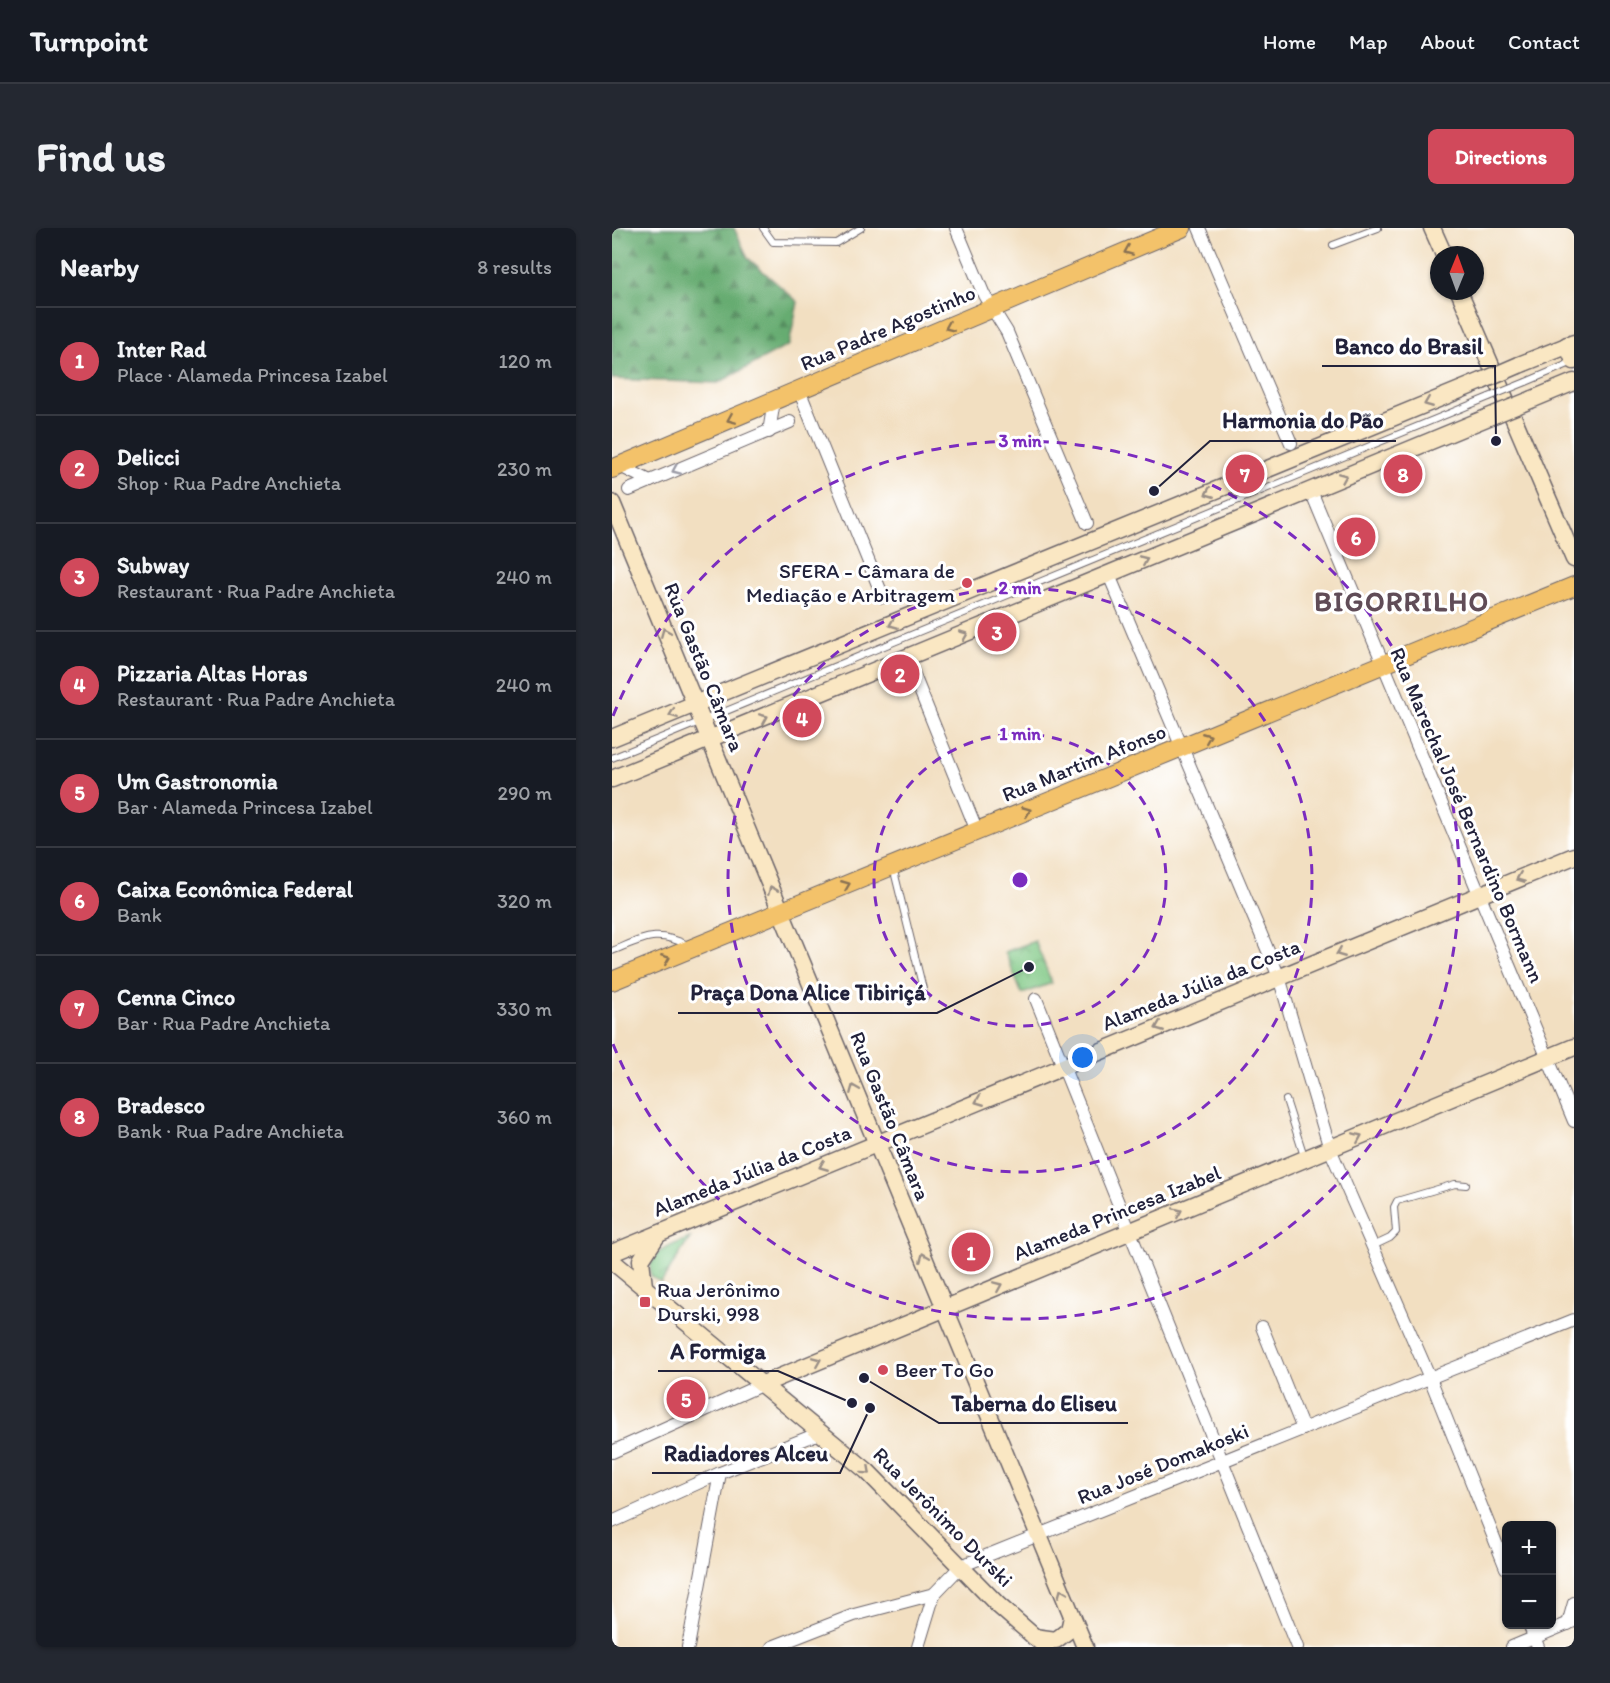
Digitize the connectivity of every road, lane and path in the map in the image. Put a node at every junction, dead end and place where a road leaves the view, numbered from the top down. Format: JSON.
{"nodes":[{"id":1,"x":764,"y":228,"type":"edge"},
{"id":2,"x":861,"y":228,"type":"edge"},
{"id":3,"x":956,"y":228,"type":"edge"},
{"id":4,"x":1182,"y":228,"type":"edge"},
{"id":5,"x":1199,"y":228,"type":"edge"},
{"id":6,"x":1378,"y":228,"type":"edge"},
{"id":7,"x":1432,"y":228,"type":"edge"},
{"id":8,"x":1333,"y":244,"type":"dead end"},
{"id":9,"x":1440,"y":246,"type":"edge"},
{"id":10,"x":1463,"y":300,"type":"edge"},
{"id":11,"x":992,"y":309,"type":"junction"},
{"id":12,"x":1572,"y":353,"type":"edge"},
{"id":13,"x":1574,"y":382,"type":"edge"},
{"id":14,"x":799,"y":390,"type":"junction"},
{"id":15,"x":774,"y":401,"type":"junction"},
{"id":16,"x":790,"y":422,"type":"dead end"},
{"id":17,"x":769,"y":432,"type":"junction"},
{"id":18,"x":1291,"y":443,"type":"dead end"},
{"id":19,"x":616,"y":468,"type":"edge"},
{"id":20,"x":650,"y":481,"type":"junction"},
{"id":21,"x":629,"y":490,"type":"dead end"},
{"id":22,"x":1311,"y":491,"type":"junction"},
{"id":23,"x":612,"y":503,"type":"edge"},
{"id":24,"x":1087,"y":523,"type":"dead end"},
{"id":25,"x":1574,"y":559,"type":"edge"},
{"id":26,"x":1109,"y":575,"type":"junction"},
{"id":27,"x":1574,"y":586,"type":"edge"},
{"id":28,"x":883,"y":597,"type":"dead end"},
{"id":29,"x":907,"y":658,"type":"junction"},
{"id":30,"x":1383,"y":665,"type":"junction"},
{"id":31,"x":696,"y":705,"type":"junction"},
{"id":32,"x":703,"y":722,"type":"junction"},
{"id":33,"x":612,"y":738,"type":"edge"},
{"id":34,"x":710,"y":740,"type":"junction"},
{"id":35,"x":1182,"y":747,"type":"junction"},
{"id":36,"x":612,"y":758,"type":"edge"},
{"id":37,"x":612,"y":778,"type":"edge"},
{"id":38,"x":977,"y":831,"type":"junction"},
{"id":39,"x":1574,"y":856,"type":"edge"},
{"id":40,"x":892,"y":866,"type":"junction"},
{"id":41,"x":1480,"y":895,"type":"junction"},
{"id":42,"x":781,"y":912,"type":"junction"},
{"id":43,"x":694,"y":948,"type":"junction"},
{"id":44,"x":612,"y":951,"type":"edge"},
{"id":45,"x":1279,"y":977,"type":"junction"},
{"id":46,"x":612,"y":981,"type":"edge"},
{"id":47,"x":925,"y":996,"type":"dead end"},
{"id":48,"x":1036,"y":999,"type":"dead end"},
{"id":49,"x":1574,"y":1047,"type":"edge"},
{"id":50,"x":1548,"y":1058,"type":"junction"},
{"id":51,"x":1063,"y":1067,"type":"junction"},
{"id":52,"x":1286,"y":1100,"type":"dead end"},
{"id":53,"x":1574,"y":1121,"type":"edge"},
{"id":54,"x":877,"y":1144,"type":"junction"},
{"id":55,"x":1330,"y":1149,"type":"junction"},
{"id":56,"x":1305,"y":1159,"type":"junction"},
{"id":57,"x":1466,"y":1185,"type":"dead end"},
{"id":58,"x":1130,"y":1232,"type":"junction"},
{"id":59,"x":658,"y":1233,"type":"junction"},
{"id":60,"x":1372,"y":1246,"type":"junction"},
{"id":61,"x":612,"y":1253,"type":"edge"},
{"id":62,"x":612,"y":1261,"type":"edge"},
{"id":63,"x":644,"y":1286,"type":"junction"},
{"id":64,"x":945,"y":1308,"type":"junction"},
{"id":65,"x":1574,"y":1320,"type":"edge"},
{"id":66,"x":1262,"y":1327,"type":"dead end"},
{"id":67,"x":1430,"y":1378,"type":"junction"},
{"id":68,"x":764,"y":1384,"type":"junction"},
{"id":69,"x":1303,"y":1429,"type":"junction"},
{"id":70,"x":822,"y":1432,"type":"junction"},
{"id":71,"x":612,"y":1452,"type":"edge"},
{"id":72,"x":1222,"y":1461,"type":"junction"},
{"id":73,"x":720,"y":1473,"type":"junction"},
{"id":74,"x":612,"y":1522,"type":"edge"},
{"id":75,"x":1038,"y":1535,"type":"junction"},
{"id":76,"x":1502,"y":1558,"type":"edge"},
{"id":77,"x":961,"y":1566,"type":"junction"},
{"id":78,"x":934,"y":1594,"type":"junction"},
{"id":79,"x":1574,"y":1603,"type":"edge"},
{"id":80,"x":1072,"y":1617,"type":"junction"},
{"id":81,"x":1571,"y":1623,"type":"edge"},
{"id":82,"x":1040,"y":1642,"type":"edge"},
{"id":83,"x":1537,"y":1642,"type":"edge"},
{"id":84,"x":688,"y":1647,"type":"edge"},
{"id":85,"x":772,"y":1647,"type":"edge"},
{"id":86,"x":918,"y":1647,"type":"edge"},
{"id":87,"x":1084,"y":1647,"type":"edge"},
{"id":88,"x":1298,"y":1647,"type":"edge"},
{"id":89,"x":1512,"y":1647,"type":"edge"}],
"edges":[{"from":1,"to":2,"type":"lane"},
{"from":3,"to":11,"type":"street"},
{"from":4,"to":11,"type":"main road","name":"Rua Padre Agostinho","one_way":true},
{"from":5,"to":18,"type":"street"},
{"from":6,"to":8,"type":"lane"},
{"from":7,"to":9,"type":"street"},
{"from":10,"to":25,"type":"street"},
{"from":11,"to":14,"type":"main road","name":"Rua Padre Agostinho","one_way":true},
{"from":11,"to":24,"type":"street"},
{"from":12,"to":31,"type":"street","one_way":true,"bridge":true},
{"from":12,"to":32,"type":"lane","bridge":true},
{"from":22,"to":13,"type":"street","one_way":true,"bridge":true},
{"from":14,"to":15,"type":"main road","name":"Rua Padre Agostinho"},
{"from":14,"to":28,"type":"street"},
{"from":15,"to":17,"type":"street"},
{"from":15,"to":19,"type":"main road","name":"Rua Padre Agostinho","one_way":true},
{"from":16,"to":17,"type":"street"},
{"from":17,"to":20,"type":"street","one_way":true},
{"from":19,"to":20,"type":"street"},
{"from":20,"to":21,"type":"street"},
{"from":26,"to":22,"type":"street","one_way":true},
{"from":22,"to":30,"type":"street","name":"Rua Marechal José Bernardino Bormann"},
{"from":31,"to":23,"type":"street","name":"Rua Gastão Câmara","one_way":true},
{"from":29,"to":26,"type":"street","one_way":true},
{"from":26,"to":35,"type":"street"},
{"from":27,"to":30,"type":"main road","name":"Rua Martim Afonso"},
{"from":34,"to":29,"type":"street","one_way":true},
{"from":29,"to":38,"type":"street"},
{"from":35,"to":30,"type":"main road","name":"Rua Martim Afonso","one_way":true},
{"from":30,"to":41,"type":"street","name":"Rua Marechal José Bernardino Bormann"},
{"from":31,"to":32,"type":"street","name":"Rua Gastão Câmara"},
{"from":31,"to":33,"type":"street","one_way":true},
{"from":32,"to":34,"type":"street","name":"Rua Gastão Câmara"},
{"from":32,"to":36,"type":"lane"},
{"from":34,"to":37,"type":"street"},
{"from":42,"to":34,"type":"street","name":"Rua Gastão Câmara","one_way":true},
{"from":38,"to":35,"type":"main road","name":"Rua Martim Afonso","one_way":true},
{"from":35,"to":45,"type":"street"},
{"from":38,"to":40,"type":"main road","name":"Rua Martim Afonso"},
{"from":39,"to":41,"type":"street","name":"Alameda Júlia da Costa","one_way":true},
{"from":42,"to":40,"type":"main road","name":"Rua Martim Afonso","one_way":true},
{"from":40,"to":47,"type":"lane"},
{"from":41,"to":45,"type":"street","name":"Alameda Júlia da Costa","one_way":true},
{"from":41,"to":50,"type":"street","name":"Rua Marechal José Bernardino Bormann"},
{"from":42,"to":43,"type":"main road","name":"Rua Martim Afonso"},
{"from":54,"to":42,"type":"street","name":"Rua Gastão Câmara","one_way":true},
{"from":43,"to":44,"type":"lane"},
{"from":46,"to":43,"type":"main road","name":"Rua Martim Afonso","one_way":true},
{"from":45,"to":51,"type":"street","name":"Alameda Júlia da Costa","one_way":true},
{"from":45,"to":55,"type":"street"},
{"from":48,"to":51,"type":"street"},
{"from":49,"to":50,"type":"street","name":"Alameda Princesa Izabel"},
{"from":50,"to":53,"type":"street","name":"Rua Marechal José Bernardino Bormann"},
{"from":55,"to":50,"type":"street","name":"Alameda Princesa Izabel","one_way":true},
{"from":51,"to":54,"type":"street","name":"Alameda Júlia da Costa","one_way":true},
{"from":51,"to":58,"type":"street"},
{"from":52,"to":56,"type":"lane"},
{"from":54,"to":59,"type":"street","name":"Alameda Júlia da Costa","one_way":true},
{"from":64,"to":54,"type":"street","name":"Rua Gastão Câmara","one_way":true},
{"from":55,"to":56,"type":"street","name":"Alameda Princesa Izabel"},
{"from":55,"to":60,"type":"street"},
{"from":58,"to":56,"type":"street","name":"Alameda Princesa Izabel","one_way":true},
{"from":57,"to":60,"type":"lane"},
{"from":64,"to":58,"type":"street","name":"Alameda Princesa Izabel","one_way":true},
{"from":58,"to":72,"type":"street"},
{"from":59,"to":61,"type":"street","name":"Alameda Júlia da Costa"},
{"from":59,"to":63,"type":"street"},
{"from":60,"to":67,"type":"street"},
{"from":62,"to":63,"type":"street","name":"Rua Jerônimo Durski"},
{"from":63,"to":68,"type":"street","name":"Rua Jerônimo Durski"},
{"from":68,"to":64,"type":"street","name":"Alameda Princesa Izabel","one_way":true},
{"from":64,"to":75,"type":"street","name":"Rua Gastão Câmara"},
{"from":65,"to":67,"type":"street","name":"Rua José Domakoski"},
{"from":66,"to":69,"type":"street"},
{"from":67,"to":69,"type":"street","name":"Rua José Domakoski"},
{"from":67,"to":76,"type":"street"},
{"from":68,"to":70,"type":"street","name":"Rua Jerônimo Durski"},
{"from":68,"to":71,"type":"street","name":"Alameda Princesa Izabel"},
{"from":69,"to":72,"type":"street","name":"Rua José Domakoski"},
{"from":70,"to":73,"type":"street"},
{"from":70,"to":77,"type":"street","name":"Rua Jerônimo Durski","one_way":true},
{"from":72,"to":75,"type":"street","name":"Rua José Domakoski"},
{"from":72,"to":88,"type":"street"},
{"from":73,"to":74,"type":"street"},
{"from":73,"to":84,"type":"street"},
{"from":75,"to":77,"type":"street","name":"Rua José Domakoski"},
{"from":80,"to":75,"type":"street","name":"Rua Gastão Câmara","one_way":true},
{"from":77,"to":78,"type":"street","name":"Rua José Domakoski"},
{"from":77,"to":82,"type":"street","name":"Rua Jerônimo Durski"},
{"from":78,"to":85,"type":"street"},
{"from":78,"to":86,"type":"street"},
{"from":79,"to":81,"type":"street"},
{"from":80,"to":82,"type":"street"},
{"from":80,"to":87,"type":"street","name":"Rua Gastão Câmara"},
{"from":81,"to":83,"type":"street"},
{"from":83,"to":89,"type":"street"}]}
